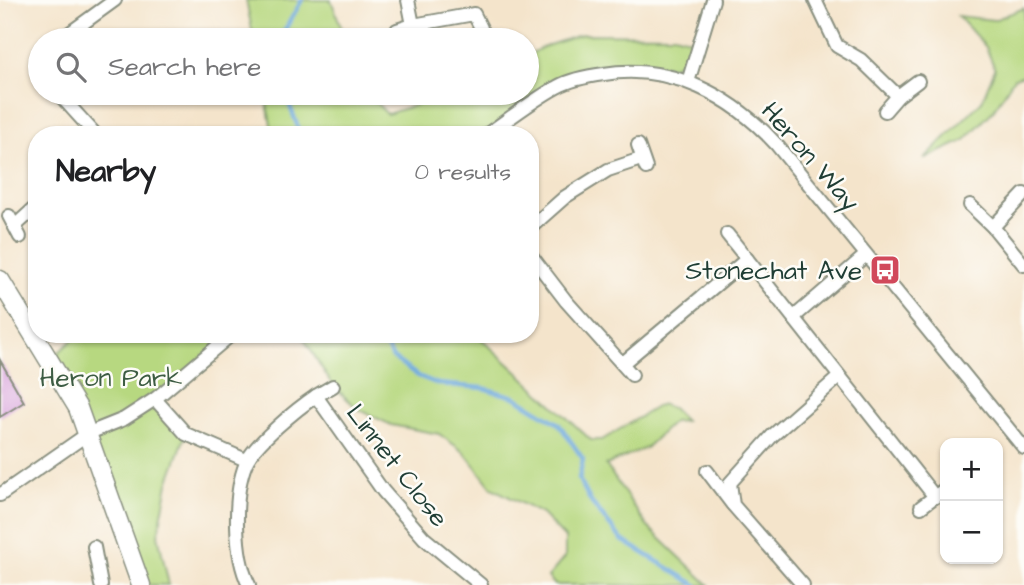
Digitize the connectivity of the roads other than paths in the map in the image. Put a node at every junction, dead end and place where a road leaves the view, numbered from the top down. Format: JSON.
{"nodes":[{"id":1,"x":115,"y":0,"type":"edge"},
{"id":2,"x":408,"y":0,"type":"edge"},
{"id":3,"x":471,"y":0,"type":"edge"},
{"id":4,"x":713,"y":0,"type":"edge"},
{"id":5,"x":815,"y":0,"type":"edge"},
{"id":6,"x":474,"y":14,"type":"junction"},
{"id":7,"x":413,"y":25,"type":"junction"},
{"id":8,"x":76,"y":28,"type":"edge"},
{"id":9,"x":403,"y":28,"type":"edge"},
{"id":10,"x":481,"y":28,"type":"dead end"},
{"id":11,"x":918,"y":81,"type":"dead end"},
{"id":12,"x":688,"y":82,"type":"junction"},
{"id":13,"x":898,"y":96,"type":"junction"},
{"id":14,"x":539,"y":99,"type":"edge"},
{"id":15,"x":69,"y":105,"type":"edge"},
{"id":16,"x":531,"y":105,"type":"edge"},
{"id":17,"x":885,"y":111,"type":"dead end"},
{"id":18,"x":88,"y":126,"type":"edge"},
{"id":19,"x":499,"y":126,"type":"edge"},
{"id":20,"x":638,"y":145,"type":"dead end"},
{"id":21,"x":1024,"y":194,"type":"edge"},
{"id":22,"x":970,"y":205,"type":"dead end"},
{"id":23,"x":28,"y":214,"type":"edge"},
{"id":24,"x":539,"y":220,"type":"edge"},
{"id":25,"x":15,"y":226,"type":"dead end"},
{"id":26,"x":993,"y":227,"type":"junction"},
{"id":27,"x":727,"y":234,"type":"dead end"},
{"id":28,"x":866,"y":255,"type":"junction"},
{"id":29,"x":747,"y":259,"type":"junction"},
{"id":30,"x":1024,"y":265,"type":"edge"},
{"id":31,"x":539,"y":266,"type":"edge"},
{"id":32,"x":0,"y":280,"type":"edge"},
{"id":33,"x":793,"y":317,"type":"junction"},
{"id":34,"x":28,"y":320,"type":"edge"},
{"id":35,"x":42,"y":343,"type":"edge"},
{"id":36,"x":221,"y":343,"type":"edge"},
{"id":37,"x":623,"y":363,"type":"junction"},
{"id":38,"x":632,"y":375,"type":"dead end"},
{"id":39,"x":839,"y":377,"type":"junction"},
{"id":40,"x":333,"y":386,"type":"dead end"},
{"id":41,"x":316,"y":396,"type":"junction"},
{"id":42,"x":155,"y":399,"type":"junction"},
{"id":43,"x":89,"y":433,"type":"junction"},
{"id":44,"x":1024,"y":449,"type":"edge"},
{"id":45,"x":246,"y":460,"type":"junction"},
{"id":46,"x":707,"y":471,"type":"dead end"},
{"id":47,"x":940,"y":493,"type":"edge"},
{"id":48,"x":0,"y":495,"type":"edge"},
{"id":49,"x":733,"y":505,"type":"junction"},
{"id":50,"x":921,"y":507,"type":"dead end"},
{"id":51,"x":94,"y":547,"type":"dead end"},
{"id":52,"x":101,"y":585,"type":"edge"},
{"id":53,"x":141,"y":585,"type":"edge"},
{"id":54,"x":249,"y":585,"type":"edge"},
{"id":55,"x":481,"y":585,"type":"edge"},
{"id":56,"x":803,"y":585,"type":"edge"}],
"edges":[{"from":1,"to":8,"type":"street"},
{"from":2,"to":7,"type":"street"},
{"from":3,"to":6,"type":"street"},
{"from":4,"to":12,"type":"street"},
{"from":5,"to":13,"type":"street"},
{"from":6,"to":7,"type":"street"},
{"from":6,"to":10,"type":"street"},
{"from":7,"to":9,"type":"street"},
{"from":11,"to":13,"type":"street"},
{"from":12,"to":14,"type":"street","name":"Heron Way"},
{"from":12,"to":28,"type":"street","name":"Heron Way"},
{"from":13,"to":17,"type":"street"},
{"from":15,"to":18,"type":"street"},
{"from":16,"to":19,"type":"street","name":"Heron Way"},
{"from":20,"to":24,"type":"street"},
{"from":21,"to":26,"type":"street"},
{"from":22,"to":26,"type":"street"},
{"from":23,"to":25,"type":"street"},
{"from":26,"to":30,"type":"street"},
{"from":27,"to":29,"type":"street"},
{"from":28,"to":33,"type":"street"},
{"from":28,"to":44,"type":"street","name":"Heron Way"},
{"from":29,"to":33,"type":"street"},
{"from":29,"to":37,"type":"street"},
{"from":31,"to":37,"type":"street"},
{"from":32,"to":34,"type":"main road"},
{"from":33,"to":39,"type":"street"},
{"from":35,"to":43,"type":"main road"},
{"from":36,"to":42,"type":"street"},
{"from":37,"to":38,"type":"street"},
{"from":39,"to":47,"type":"street"},
{"from":39,"to":49,"type":"street"},
{"from":40,"to":41,"type":"street","name":"Linnet Close"},
{"from":41,"to":45,"type":"street","name":"Linnet Close"},
{"from":41,"to":55,"type":"street","name":"Linnet Close"},
{"from":42,"to":43,"type":"street"},
{"from":42,"to":45,"type":"street"},
{"from":43,"to":48,"type":"street"},
{"from":43,"to":53,"type":"main road"},
{"from":45,"to":54,"type":"street"},
{"from":46,"to":49,"type":"street"},
{"from":47,"to":50,"type":"street"},
{"from":49,"to":56,"type":"street"},
{"from":51,"to":52,"type":"street"}]}
